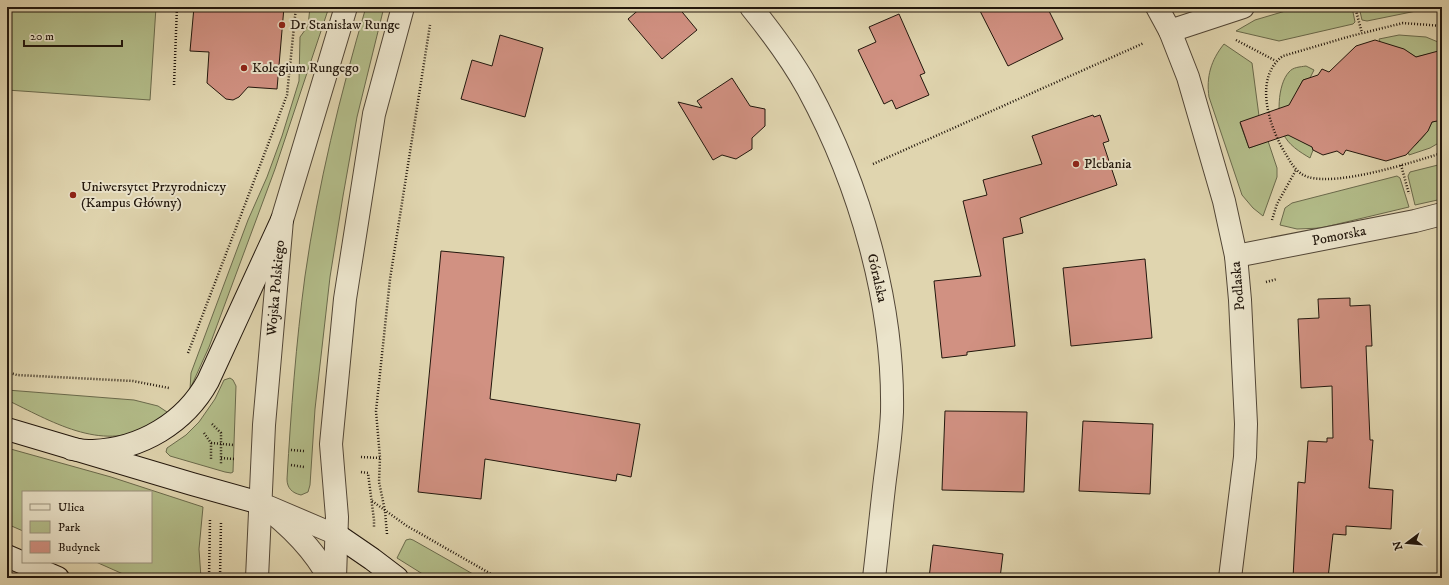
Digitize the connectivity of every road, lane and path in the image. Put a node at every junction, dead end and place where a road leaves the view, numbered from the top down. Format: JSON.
{"nodes":[{"id":1,"x":177,"y":7,"type":"edge"},
{"id":2,"x":296,"y":7,"type":"edge"},
{"id":3,"x":346,"y":7,"type":"edge"},
{"id":4,"x":403,"y":7,"type":"edge"},
{"id":5,"x":751,"y":7,"type":"edge"},
{"id":6,"x":1157,"y":7,"type":"edge"},
{"id":7,"x":1243,"y":7,"type":"edge"},
{"id":8,"x":1355,"y":7,"type":"edge"},
{"id":9,"x":430,"y":24,"type":"dead end"},
{"id":10,"x":1442,"y":26,"type":"edge"},
{"id":11,"x":1170,"y":31,"type":"junction"},
{"id":12,"x":1362,"y":33,"type":"junction"},
{"id":13,"x":174,"y":85,"type":"dead end"},
{"id":14,"x":1442,"y":153,"type":"edge"},
{"id":15,"x":1401,"y":165,"type":"junction"},
{"id":16,"x":1296,"y":170,"type":"junction"},
{"id":17,"x":847,"y":176,"type":"junction"},
{"id":18,"x":1408,"y":191,"type":"dead end"},
{"id":19,"x":1442,"y":214,"type":"edge"},
{"id":20,"x":282,"y":220,"type":"junction"},
{"id":21,"x":1261,"y":251,"type":"junction"},
{"id":22,"x":1236,"y":256,"type":"junction"},
{"id":23,"x":185,"y":360,"type":"dead end"},
{"id":24,"x":7,"y":372,"type":"edge"},
{"id":25,"x":173,"y":389,"type":"dead end"},
{"id":26,"x":7,"y":430,"type":"edge"},
{"id":27,"x":211,"y":443,"type":"dead end"},
{"id":28,"x":72,"y":449,"type":"junction"},
{"id":29,"x":262,"y":455,"type":"junction"},
{"id":30,"x":221,"y":458,"type":"dead end"},
{"id":31,"x":380,"y":458,"type":"junction"},
{"id":32,"x":332,"y":462,"type":"junction"},
{"id":33,"x":372,"y":500,"type":"junction"},
{"id":34,"x":260,"y":503,"type":"junction"},
{"id":35,"x":385,"y":511,"type":"junction"},
{"id":36,"x":374,"y":520,"type":"dead end"},
{"id":37,"x":337,"y":535,"type":"junction"},
{"id":38,"x":387,"y":539,"type":"dead end"},
{"id":39,"x":7,"y":556,"type":"edge"},
{"id":40,"x":22,"y":562,"type":"edge"},
{"id":41,"x":23,"y":563,"type":"edge"},
{"id":42,"x":58,"y":578,"type":"edge"},
{"id":43,"x":257,"y":578,"type":"edge"},
{"id":44,"x":329,"y":578,"type":"edge"},
{"id":45,"x":335,"y":578,"type":"edge"},
{"id":46,"x":397,"y":578,"type":"edge"},
{"id":47,"x":498,"y":578,"type":"edge"},
{"id":48,"x":874,"y":578,"type":"edge"},
{"id":49,"x":1230,"y":578,"type":"edge"}],
"edges":[{"from":1,"to":13,"type":"path"},
{"from":2,"to":23,"type":"path"},
{"from":3,"to":20,"type":"street","name":"Wojska Polskiego"},
{"from":4,"to":32,"type":"street"},
{"from":5,"to":17,"type":"street","name":"Góralska"},
{"from":6,"to":11,"type":"street","name":"Podlaska"},
{"from":7,"to":11,"type":"street"},
{"from":8,"to":12,"type":"path"},
{"from":9,"to":31,"type":"path"},
{"from":10,"to":12,"type":"path"},
{"from":11,"to":17,"type":"path"},
{"from":11,"to":22,"type":"street","name":"Podlaska"},
{"from":12,"to":16,"type":"path"},
{"from":14,"to":15,"type":"path"},
{"from":15,"to":16,"type":"path"},
{"from":15,"to":18,"type":"path"},
{"from":16,"to":21,"type":"path"},
{"from":17,"to":48,"type":"street","name":"Góralska"},
{"from":19,"to":21,"type":"street","name":"Pomorska"},
{"from":20,"to":28,"type":"street"},
{"from":20,"to":29,"type":"street","name":"Wojska Polskiego"},
{"from":21,"to":22,"type":"street","name":"Pomorska"},
{"from":22,"to":49,"type":"street","name":"Podlaska"},
{"from":24,"to":25,"type":"path"},
{"from":26,"to":28,"type":"street"},
{"from":27,"to":29,"type":"path"},
{"from":28,"to":34,"type":"street"},
{"from":29,"to":30,"type":"path"},
{"from":29,"to":32,"type":"path"},
{"from":29,"to":32,"type":"path"},
{"from":29,"to":34,"type":"street","name":"Wojska Polskiego"},
{"from":31,"to":32,"type":"path"},
{"from":31,"to":35,"type":"path"},
{"from":32,"to":33,"type":"path"},
{"from":32,"to":37,"type":"street"},
{"from":33,"to":35,"type":"path"},
{"from":33,"to":36,"type":"path"},
{"from":34,"to":37,"type":"lane"},
{"from":34,"to":43,"type":"street","name":"Wojska Polskiego"},
{"from":34,"to":44,"type":"street"},
{"from":35,"to":38,"type":"path"},
{"from":35,"to":47,"type":"path"},
{"from":37,"to":45,"type":"street"},
{"from":37,"to":46,"type":"street"},
{"from":39,"to":40,"type":"street"},
{"from":41,"to":42,"type":"street"}]}
